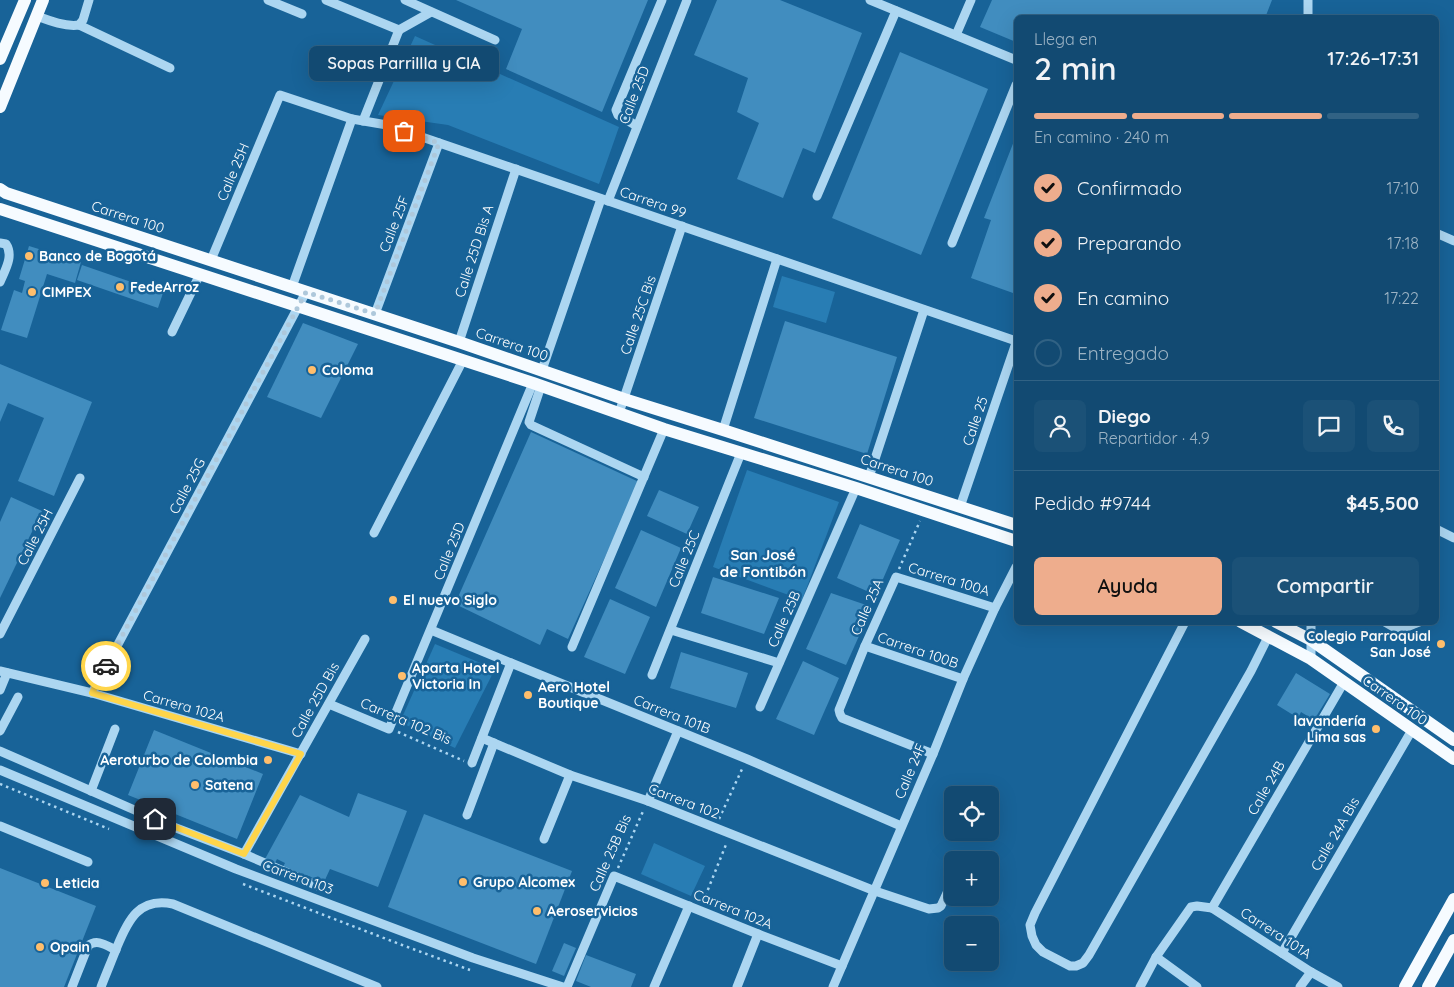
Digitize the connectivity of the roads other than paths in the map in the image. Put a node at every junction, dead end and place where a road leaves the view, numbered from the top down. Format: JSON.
{"nodes":[{"id":1,"x":25,"y":0,"type":"edge"},
{"id":2,"x":43,"y":0,"type":"edge"},
{"id":3,"x":89,"y":0,"type":"edge"},
{"id":4,"x":268,"y":0,"type":"edge"},
{"id":5,"x":326,"y":0,"type":"edge"},
{"id":6,"x":405,"y":0,"type":"edge"},
{"id":7,"x":662,"y":0,"type":"edge"},
{"id":8,"x":687,"y":0,"type":"edge"},
{"id":9,"x":870,"y":0,"type":"edge"},
{"id":10,"x":970,"y":0,"type":"edge"},
{"id":11,"x":1308,"y":0,"type":"edge"},
{"id":12,"x":896,"y":11,"type":"junction"},
{"id":13,"x":431,"y":12,"type":"junction"},
{"id":14,"x":302,"y":14,"type":"dead end"},
{"id":15,"x":1308,"y":15,"type":"edge"},
{"id":16,"x":37,"y":16,"type":"junction"},
{"id":17,"x":80,"y":25,"type":"junction"},
{"id":18,"x":399,"y":30,"type":"junction"},
{"id":19,"x":956,"y":35,"type":"junction"},
{"id":20,"x":495,"y":40,"type":"dead end"},
{"id":21,"x":0,"y":59,"type":"edge"},
{"id":22,"x":1014,"y":59,"type":"edge"},
{"id":23,"x":170,"y":68,"type":"dead end"},
{"id":24,"x":1014,"y":89,"type":"edge"},
{"id":25,"x":280,"y":95,"type":"joint"},
{"id":26,"x":0,"y":107,"type":"edge"},
{"id":27,"x":352,"y":120,"type":"junction"},
{"id":28,"x":363,"y":121,"type":"junction"},
{"id":29,"x":637,"y":126,"type":"junction"},
{"id":30,"x":439,"y":143,"type":"junction"},
{"id":31,"x":516,"y":169,"type":"junction"},
{"id":32,"x":0,"y":189,"type":"edge"},
{"id":33,"x":816,"y":196,"type":"dead end"},
{"id":34,"x":605,"y":200,"type":"junction"},
{"id":35,"x":0,"y":209,"type":"edge"},
{"id":36,"x":682,"y":226,"type":"junction"},
{"id":37,"x":1439,"y":234,"type":"edge"},
{"id":38,"x":1454,"y":240,"type":"edge"},
{"id":39,"x":0,"y":243,"type":"edge"},
{"id":40,"x":952,"y":244,"type":"dead end"},
{"id":41,"x":777,"y":259,"type":"junction"},
{"id":42,"x":211,"y":260,"type":"junction"},
{"id":43,"x":200,"y":274,"type":"junction"},
{"id":44,"x":0,"y":282,"type":"edge"},
{"id":45,"x":292,"y":287,"type":"junction"},
{"id":46,"x":306,"y":292,"type":"junction"},
{"id":47,"x":299,"y":306,"type":"junction"},
{"id":48,"x":924,"y":310,"type":"junction"},
{"id":49,"x":375,"y":314,"type":"junction"},
{"id":50,"x":172,"y":332,"type":"dead end"},
{"id":51,"x":1014,"y":341,"type":"edge"},
{"id":52,"x":459,"y":342,"type":"junction"},
{"id":53,"x":1014,"y":348,"type":"edge"},
{"id":54,"x":463,"y":360,"type":"junction"},
{"id":55,"x":542,"y":370,"type":"junction"},
{"id":56,"x":537,"y":385,"type":"junction"},
{"id":57,"x":624,"y":399,"type":"junction"},
{"id":58,"x":619,"y":413,"type":"junction"},
{"id":59,"x":664,"y":428,"type":"junction"},
{"id":60,"x":723,"y":430,"type":"junction"},
{"id":61,"x":741,"y":453,"type":"junction"},
{"id":62,"x":644,"y":477,"type":"junction"},
{"id":63,"x":869,"y":477,"type":"junction"},
{"id":64,"x":80,"y":478,"type":"dead end"},
{"id":65,"x":856,"y":488,"type":"junction"},
{"id":66,"x":960,"y":507,"type":"junction"},
{"id":67,"x":1014,"y":524,"type":"edge"},
{"id":68,"x":1439,"y":530,"type":"edge"},
{"id":69,"x":374,"y":533,"type":"dead end"},
{"id":70,"x":1454,"y":538,"type":"edge"},
{"id":71,"x":1014,"y":540,"type":"edge"},
{"id":72,"x":1014,"y":571,"type":"edge"},
{"id":73,"x":896,"y":577,"type":"joint"},
{"id":74,"x":995,"y":608,"type":"junction"},
{"id":75,"x":1183,"y":625,"type":"edge"},
{"id":76,"x":1246,"y":625,"type":"edge"},
{"id":77,"x":1282,"y":625,"type":"edge"},
{"id":78,"x":1310,"y":625,"type":"edge"},
{"id":79,"x":1391,"y":625,"type":"edge"},
{"id":80,"x":1412,"y":625,"type":"edge"},
{"id":81,"x":431,"y":630,"type":"junction"},
{"id":82,"x":670,"y":630,"type":"junction"},
{"id":83,"x":0,"y":634,"type":"edge"},
{"id":84,"x":1268,"y":637,"type":"junction"},
{"id":85,"x":365,"y":639,"type":"dead end"},
{"id":86,"x":1310,"y":640,"type":"junction"},
{"id":87,"x":865,"y":646,"type":"junction"},
{"id":88,"x":572,"y":647,"type":"dead end"},
{"id":89,"x":1311,"y":659,"type":"junction"},
{"id":90,"x":510,"y":663,"type":"junction"},
{"id":91,"x":779,"y":664,"type":"junction"},
{"id":92,"x":4,"y":672,"type":"edge"},
{"id":93,"x":652,"y":675,"type":"dead end"},
{"id":94,"x":963,"y":679,"type":"junction"},
{"id":95,"x":1344,"y":682,"type":"junction"},
{"id":96,"x":0,"y":690,"type":"edge"},
{"id":97,"x":92,"y":693,"type":"junction"},
{"id":98,"x":18,"y":697,"type":"dead end"},
{"id":99,"x":329,"y":704,"type":"junction"},
{"id":100,"x":760,"y":707,"type":"dead end"},
{"id":101,"x":115,"y":729,"type":"dead end"},
{"id":102,"x":389,"y":729,"type":"joint"},
{"id":103,"x":1412,"y":730,"type":"junction"},
{"id":104,"x":0,"y":731,"type":"edge"},
{"id":105,"x":678,"y":731,"type":"junction"},
{"id":106,"x":482,"y":738,"type":"junction"},
{"id":107,"x":1454,"y":740,"type":"edge"},
{"id":108,"x":494,"y":743,"type":"junction"},
{"id":109,"x":0,"y":751,"type":"edge"},
{"id":110,"x":301,"y":754,"type":"junction"},
{"id":111,"x":933,"y":754,"type":"junction"},
{"id":112,"x":1454,"y":759,"type":"edge"},
{"id":113,"x":472,"y":764,"type":"road end"},
{"id":114,"x":0,"y":770,"type":"edge"},
{"id":115,"x":570,"y":774,"type":"junction"},
{"id":116,"x":91,"y":791,"type":"junction"},
{"id":117,"x":648,"y":801,"type":"junction"},
{"id":118,"x":467,"y":815,"type":"dead end"},
{"id":119,"x":0,"y":826,"type":"edge"},
{"id":120,"x":901,"y":826,"type":"junction"},
{"id":121,"x":544,"y":839,"type":"dead end"},
{"id":122,"x":244,"y":854,"type":"junction"},
{"id":123,"x":88,"y":862,"type":"dead end"},
{"id":124,"x":614,"y":876,"type":"joint"},
{"id":125,"x":318,"y":886,"type":"dead end"},
{"id":126,"x":875,"y":890,"type":"junction"},
{"id":127,"x":944,"y":899,"type":"edge"},
{"id":128,"x":1454,"y":899,"type":"edge"},
{"id":129,"x":689,"y":906,"type":"junction"},
{"id":130,"x":1212,"y":908,"type":"junction"},
{"id":131,"x":758,"y":934,"type":"junction"},
{"id":132,"x":1454,"y":940,"type":"edge"},
{"id":133,"x":116,"y":950,"type":"junction"},
{"id":134,"x":1282,"y":953,"type":"junction"},
{"id":135,"x":1450,"y":956,"type":"edge"},
{"id":136,"x":1156,"y":957,"type":"junction"},
{"id":137,"x":842,"y":966,"type":"junction"},
{"id":138,"x":1311,"y":972,"type":"junction"},
{"id":139,"x":72,"y":987,"type":"edge"},
{"id":140,"x":101,"y":987,"type":"edge"},
{"id":141,"x":377,"y":987,"type":"edge"},
{"id":142,"x":563,"y":987,"type":"edge"},
{"id":143,"x":567,"y":987,"type":"edge"},
{"id":144,"x":654,"y":987,"type":"edge"},
{"id":145,"x":737,"y":987,"type":"edge"},
{"id":146,"x":833,"y":987,"type":"edge"},
{"id":147,"x":1140,"y":987,"type":"edge"},
{"id":148,"x":1197,"y":987,"type":"edge"},
{"id":149,"x":1300,"y":987,"type":"edge"},
{"id":150,"x":1338,"y":987,"type":"edge"},
{"id":151,"x":1405,"y":987,"type":"edge"},
{"id":152,"x":1428,"y":987,"type":"edge"}],
"edges":[{"from":1,"to":21,"type":"main road"},
{"from":2,"to":16,"type":"main road"},
{"from":3,"to":17,"type":"street"},
{"from":4,"to":14,"type":"street"},
{"from":5,"to":18,"type":"street"},
{"from":6,"to":13,"type":"street"},
{"from":7,"to":29,"type":"street"},
{"from":8,"to":29,"type":"street","name":"Calle 25D"},
{"from":9,"to":12,"type":"street"},
{"from":10,"to":19,"type":"street"},
{"from":11,"to":15,"type":"street"},
{"from":12,"to":19,"type":"street"},
{"from":12,"to":33,"type":"street"},
{"from":13,"to":18,"type":"street"},
{"from":13,"to":20,"type":"street"},
{"from":16,"to":17,"type":"street"},
{"from":16,"to":26,"type":"main road"},
{"from":17,"to":23,"type":"street"},
{"from":18,"to":28,"type":"street"},
{"from":19,"to":22,"type":"street"},
{"from":24,"to":40,"type":"street"},
{"from":25,"to":27,"type":"street","name":"Carrera 99"},
{"from":25,"to":42,"type":"street","name":"Calle 25H"},
{"from":27,"to":28,"type":"street","name":"Carrera 99"},
{"from":27,"to":45,"type":"street"},
{"from":28,"to":30,"type":"street","name":"Carrera 99"},
{"from":29,"to":34,"type":"street","name":"Calle 25D"},
{"from":30,"to":31,"type":"street","name":"Carrera 99"},
{"from":30,"to":49,"type":"street","name":"Calle 25F"},
{"from":31,"to":34,"type":"street","name":"Carrera 99"},
{"from":31,"to":52,"type":"street","name":"Calle 25D Bis A"},
{"from":32,"to":42,"type":"main road","name":"Carrera 100"},
{"from":34,"to":36,"type":"street","name":"Carrera 99"},
{"from":34,"to":55,"type":"street","name":"Calle 25D"},
{"from":35,"to":43,"type":"main road"},
{"from":36,"to":41,"type":"street","name":"Carrera 99"},
{"from":36,"to":57,"type":"street","name":"Calle 25C Bis"},
{"from":37,"to":38,"type":"street"},
{"from":39,"to":44,"type":"street"},
{"from":41,"to":48,"type":"street","name":"Carrera 99"},
{"from":41,"to":60,"type":"street"},
{"from":42,"to":45,"type":"main road","name":"Carrera 100"},
{"from":43,"to":47,"type":"main road"},
{"from":43,"to":50,"type":"street"},
{"from":45,"to":46,"type":"main road","name":"Carrera 100"},
{"from":46,"to":47,"type":"street","name":"Calle 25G"},
{"from":46,"to":49,"type":"main road","name":"Carrera 100"},
{"from":47,"to":54,"type":"main road"},
{"from":47,"to":97,"type":"street","name":"Calle 25G"},
{"from":48,"to":51,"type":"street","name":"Carrera 99"},
{"from":48,"to":63,"type":"street"},
{"from":49,"to":52,"type":"main road","name":"Carrera 100"},
{"from":52,"to":55,"type":"main road","name":"Carrera 100"},
{"from":53,"to":66,"type":"street","name":"Calle 25"},
{"from":54,"to":56,"type":"main road"},
{"from":54,"to":69,"type":"street"},
{"from":55,"to":57,"type":"main road","name":"Carrera 100"},
{"from":56,"to":58,"type":"main road"},
{"from":56,"to":62,"type":"street"},
{"from":56,"to":81,"type":"street","name":"Calle 25D"},
{"from":57,"to":58,"type":"street","name":"Calle 25C Bis"},
{"from":57,"to":60,"type":"main road","name":"Carrera 100"},
{"from":58,"to":59,"type":"main road"},
{"from":59,"to":61,"type":"main road"},
{"from":59,"to":62,"type":"street"},
{"from":60,"to":63,"type":"main road","name":"Carrera 100"},
{"from":61,"to":65,"type":"main road"},
{"from":61,"to":82,"type":"street","name":"Calle 25C"},
{"from":62,"to":88,"type":"street"},
{"from":63,"to":66,"type":"main road","name":"Carrera 100"},
{"from":64,"to":83,"type":"street","name":"Calle 25H"},
{"from":65,"to":71,"type":"main road"},
{"from":65,"to":91,"type":"street","name":"Calle 25B"},
{"from":66,"to":67,"type":"main road","name":"Carrera 100"},
{"from":68,"to":70,"type":"street"},
{"from":72,"to":74,"type":"street","name":"Calle 24F"},
{"from":73,"to":74,"type":"street","name":"Carrera 100A"},
{"from":73,"to":87,"type":"street","name":"Calle 25A"},
{"from":74,"to":94,"type":"street","name":"Calle 24F"},
{"from":75,"to":84,"type":"street"},
{"from":76,"to":84,"type":"main road","name":"Carrera 100"},
{"from":77,"to":86,"type":"main road","name":"Carrera 100"},
{"from":78,"to":86,"type":"street"},
{"from":79,"to":80,"type":"street"},
{"from":81,"to":90,"type":"street","name":"Carrera 101B"},
{"from":81,"to":102,"type":"street","name":"Calle 25D"},
{"from":82,"to":91,"type":"street"},
{"from":82,"to":93,"type":"street","name":"Calle 25C"},
{"from":84,"to":89,"type":"main road","name":"Carrera 100"},
{"from":85,"to":99,"type":"street","name":"Calle 25D Bis"},
{"from":86,"to":89,"type":"street"},
{"from":86,"to":107,"type":"main road","name":"Carrera 100"},
{"from":87,"to":94,"type":"street","name":"Carrera 100B"},
{"from":87,"to":111,"type":"street","name":"Calle 25A"},
{"from":89,"to":95,"type":"main road","name":"Carrera 100"},
{"from":90,"to":105,"type":"street","name":"Carrera 101B"},
{"from":90,"to":106,"type":"street"},
{"from":91,"to":100,"type":"street","name":"Calle 25B"},
{"from":92,"to":96,"type":"street"},
{"from":92,"to":97,"type":"street","name":"Carrera 102A"},
{"from":94,"to":111,"type":"street","name":"Calle 24F"},
{"from":95,"to":103,"type":"main road","name":"Carrera 100"},
{"from":95,"to":130,"type":"street","name":"Calle 24B"},
{"from":97,"to":110,"type":"street","name":"Carrera 102A"},
{"from":98,"to":104,"type":"street"},
{"from":99,"to":102,"type":"street","name":"Carrera 102 Bis"},
{"from":99,"to":110,"type":"street","name":"Calle 25D Bis"},
{"from":101,"to":116,"type":"street"},
{"from":103,"to":112,"type":"main road","name":"Carrera 100"},
{"from":103,"to":134,"type":"street","name":"Calle 24A Bis"},
{"from":105,"to":117,"type":"street"},
{"from":105,"to":120,"type":"street","name":"Carrera 101B"},
{"from":106,"to":108,"type":"street","name":"Carrera 102"},
{"from":106,"to":113,"type":"street"},
{"from":108,"to":115,"type":"street","name":"Carrera 102"},
{"from":108,"to":118,"type":"street"},
{"from":109,"to":116,"type":"street"},
{"from":110,"to":122,"type":"street","name":"Calle 25D Bis"},
{"from":111,"to":120,"type":"street","name":"Calle 24F"},
{"from":114,"to":142,"type":"street","name":"Carrera 103"},
{"from":115,"to":117,"type":"street","name":"Carrera 102"},
{"from":115,"to":121,"type":"street"},
{"from":116,"to":122,"type":"street"},
{"from":117,"to":126,"type":"street","name":"Carrera 102"},
{"from":119,"to":123,"type":"street"},
{"from":120,"to":126,"type":"street","name":"Calle 24F"},
{"from":122,"to":125,"type":"street"},
{"from":124,"to":129,"type":"street","name":"Carrera 102A"},
{"from":124,"to":143,"type":"street","name":"Calle 25B Bis"},
{"from":126,"to":127,"type":"street","name":"Carrera 102"},
{"from":126,"to":137,"type":"street","name":"Calle 24F"},
{"from":128,"to":151,"type":"main road"},
{"from":129,"to":131,"type":"street","name":"Carrera 102A"},
{"from":129,"to":144,"type":"street"},
{"from":130,"to":134,"type":"street","name":"Carrera 101A"},
{"from":130,"to":136,"type":"street","name":"Carrera 101A"},
{"from":131,"to":137,"type":"street","name":"Carrera 102A"},
{"from":131,"to":145,"type":"street"},
{"from":132,"to":135,"type":"main road"},
{"from":133,"to":139,"type":"street"},
{"from":133,"to":140,"type":"street"},
{"from":133,"to":141,"type":"street"},
{"from":134,"to":138,"type":"street","name":"Carrera 101A"},
{"from":135,"to":152,"type":"main road"},
{"from":136,"to":147,"type":"street"},
{"from":136,"to":148,"type":"street"},
{"from":137,"to":146,"type":"street","name":"Calle 24F"},
{"from":138,"to":149,"type":"street"},
{"from":138,"to":150,"type":"street","name":"Carrera 101A"}]}
